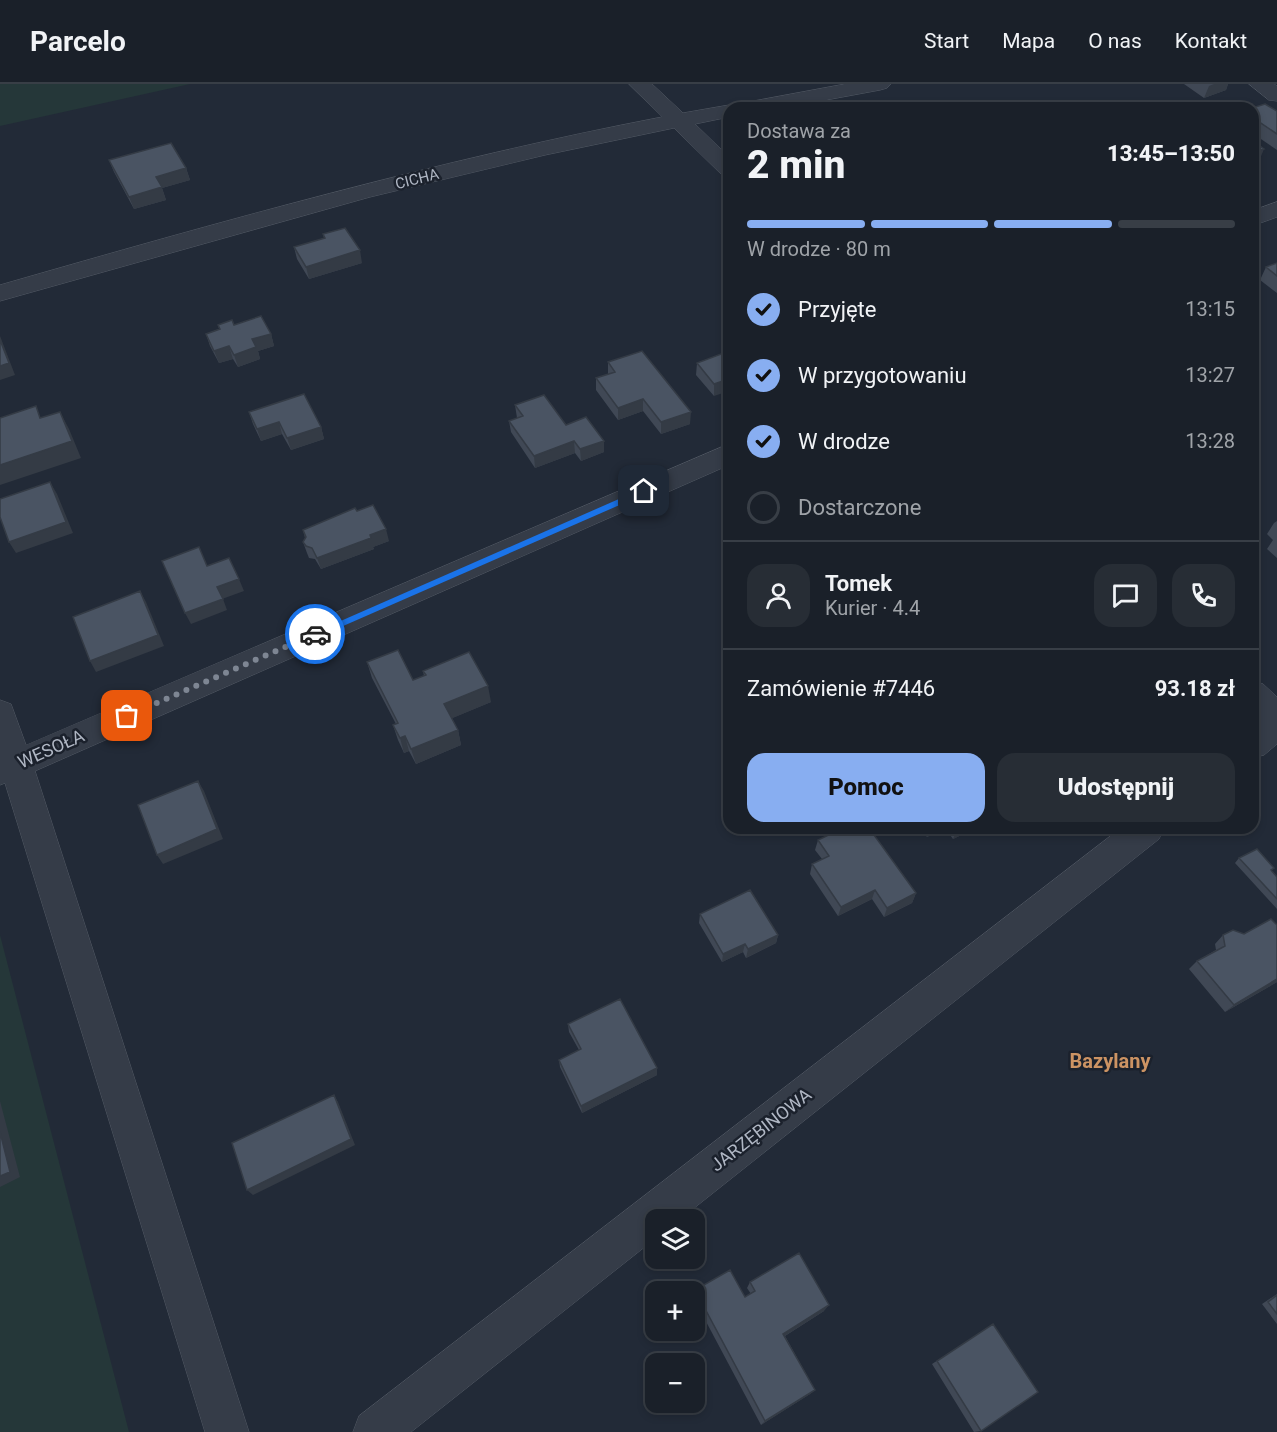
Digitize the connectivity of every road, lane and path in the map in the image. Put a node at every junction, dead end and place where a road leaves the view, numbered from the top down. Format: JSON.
{"nodes":[{"id":1,"x":640,"y":84,"type":"edge"},
{"id":2,"x":879,"y":84,"type":"edge"},
{"id":3,"x":1260,"y":84,"type":"edge"},
{"id":4,"x":1277,"y":95,"type":"edge"},
{"id":5,"x":781,"y":102,"type":"edge"},
{"id":6,"x":723,"y":112,"type":"edge"},
{"id":7,"x":679,"y":121,"type":"junction"},
{"id":8,"x":723,"y":163,"type":"edge"},
{"id":9,"x":1277,"y":209,"type":"edge"},
{"id":10,"x":1259,"y":216,"type":"edge"},
{"id":11,"x":0,"y":292,"type":"edge"},
{"id":12,"x":723,"y":457,"type":"edge"},
{"id":13,"x":1259,"y":700,"type":"edge"},
{"id":14,"x":0,"y":713,"type":"edge"},
{"id":15,"x":1277,"y":718,"type":"edge"},
{"id":16,"x":1277,"y":726,"type":"edge"},
{"id":17,"x":1259,"y":740,"type":"edge"},
{"id":18,"x":9,"y":767,"type":"edge"},
{"id":19,"x":1139,"y":834,"type":"edge"},
{"id":20,"x":227,"y":1432,"type":"edge"},
{"id":21,"x":375,"y":1432,"type":"edge"}],
"edges":[{"from":1,"to":7,"type":"street"},
{"from":2,"to":5,"type":"street"},
{"from":3,"to":4,"type":"street"},
{"from":6,"to":7,"type":"street","name":"CICHA"},
{"from":7,"to":8,"type":"street"},
{"from":7,"to":11,"type":"street","name":"CICHA"},
{"from":9,"to":10,"type":"street"},
{"from":12,"to":18,"type":"street","name":"WESOŁA"},
{"from":13,"to":15,"type":"street"},
{"from":14,"to":18,"type":"street"},
{"from":16,"to":17,"type":"street"},
{"from":18,"to":20,"type":"street"},
{"from":19,"to":21,"type":"street","name":"JARZĘBINOWA"}]}
